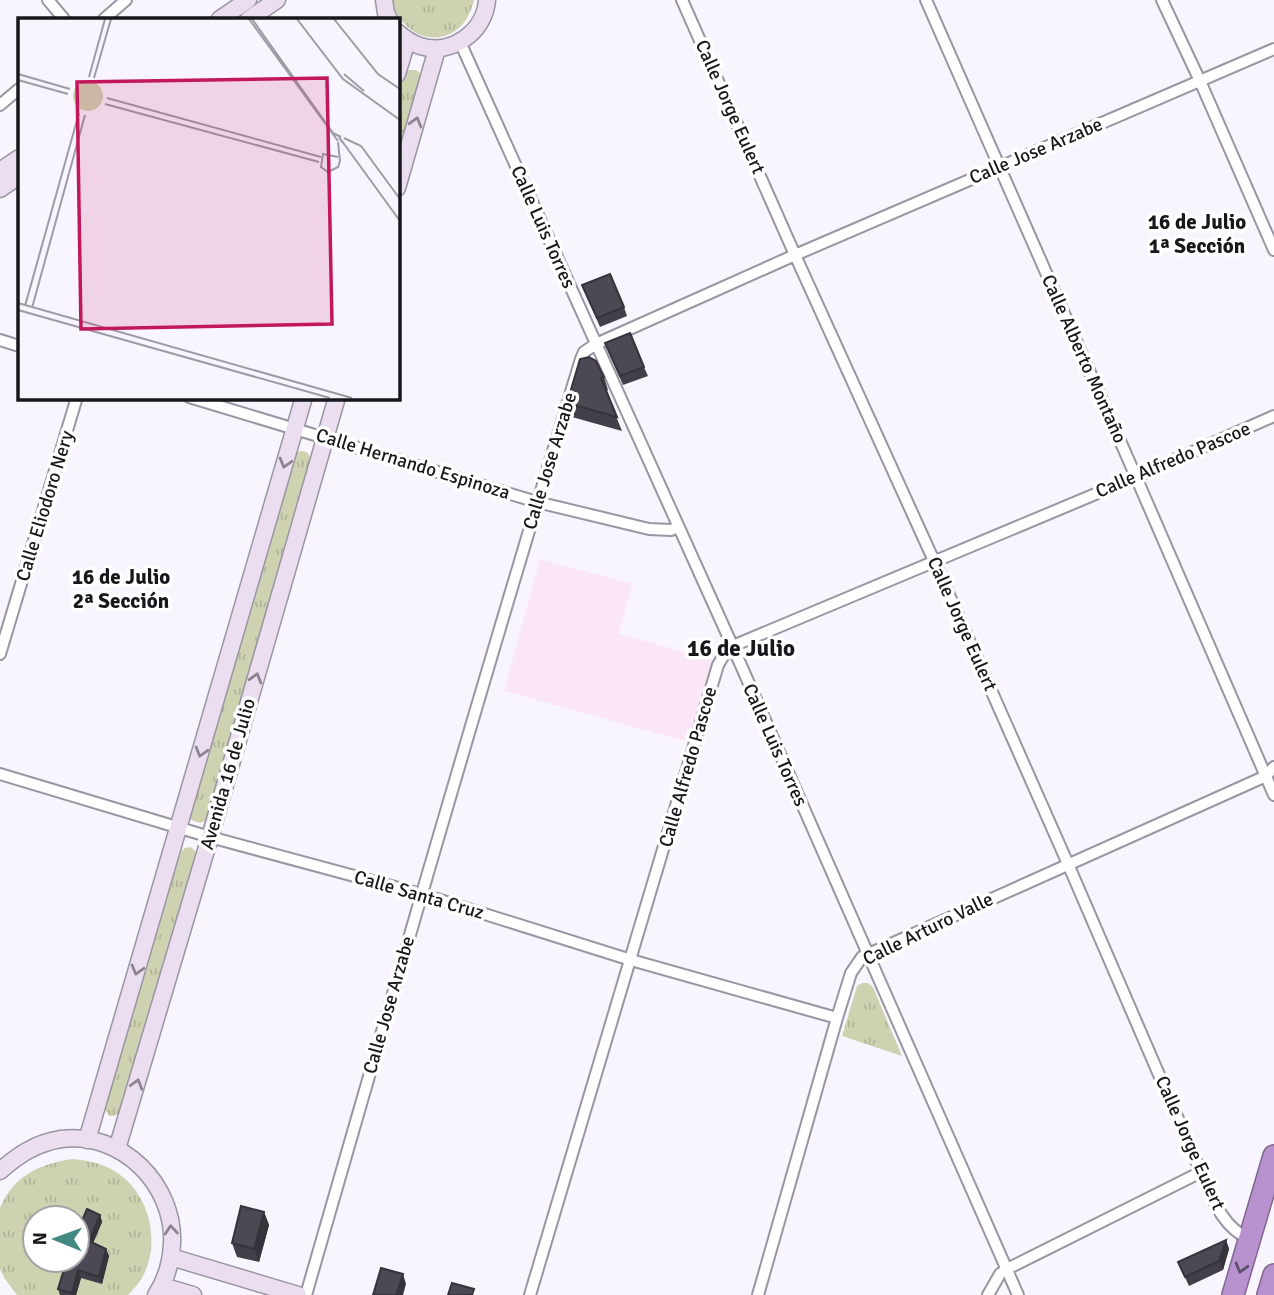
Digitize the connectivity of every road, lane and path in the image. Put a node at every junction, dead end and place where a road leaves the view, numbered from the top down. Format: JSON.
{"nodes":[{"id":1,"x":48,"y":0,"type":"edge"},
{"id":2,"x":126,"y":0,"type":"edge"},
{"id":3,"x":248,"y":0,"type":"edge"},
{"id":4,"x":277,"y":0,"type":"edge"},
{"id":5,"x":384,"y":0,"type":"edge"},
{"id":6,"x":487,"y":0,"type":"edge"},
{"id":7,"x":682,"y":0,"type":"edge"},
{"id":8,"x":926,"y":0,"type":"edge"},
{"id":9,"x":1162,"y":0,"type":"edge"},
{"id":10,"x":63,"y":18,"type":"edge"},
{"id":11,"x":105,"y":18,"type":"edge"},
{"id":12,"x":221,"y":18,"type":"edge"},
{"id":13,"x":250,"y":18,"type":"edge"},
{"id":14,"x":388,"y":18,"type":"edge"},
{"id":15,"x":402,"y":36,"type":"edge"},
{"id":16,"x":460,"y":43,"type":"junction"},
{"id":17,"x":1274,"y":48,"type":"edge"},
{"id":18,"x":438,"y":49,"type":"junction"},
{"id":19,"x":399,"y":59,"type":"edge"},
{"id":20,"x":1200,"y":81,"type":"junction"},
{"id":21,"x":18,"y":90,"type":"edge"},
{"id":22,"x":0,"y":105,"type":"edge"},
{"id":23,"x":18,"y":159,"type":"edge"},
{"id":24,"x":999,"y":167,"type":"junction"},
{"id":25,"x":0,"y":171,"type":"edge"},
{"id":26,"x":18,"y":177,"type":"edge"},
{"id":27,"x":399,"y":181,"type":"edge"},
{"id":28,"x":0,"y":189,"type":"edge"},
{"id":29,"x":1274,"y":250,"type":"edge"},
{"id":30,"x":795,"y":256,"type":"junction"},
{"id":31,"x":0,"y":340,"type":"edge"},
{"id":32,"x":596,"y":344,"type":"junction"},
{"id":33,"x":18,"y":346,"type":"edge"},
{"id":34,"x":76,"y":399,"type":"edge"},
{"id":35,"x":196,"y":399,"type":"edge"},
{"id":36,"x":303,"y":399,"type":"edge"},
{"id":37,"x":336,"y":399,"type":"edge"},
{"id":38,"x":1274,"y":416,"type":"edge"},
{"id":39,"x":295,"y":429,"type":"junction"},
{"id":40,"x":325,"y":438,"type":"junction"},
{"id":41,"x":1136,"y":477,"type":"junction"},
{"id":42,"x":537,"y":502,"type":"junction"},
{"id":43,"x":678,"y":527,"type":"junction"},
{"id":44,"x":934,"y":561,"type":"junction"},
{"id":45,"x":732,"y":645,"type":"junction"},
{"id":46,"x":0,"y":654,"type":"edge"},
{"id":47,"x":1274,"y":767,"type":"edge"},
{"id":48,"x":0,"y":774,"type":"edge"},
{"id":49,"x":1266,"y":776,"type":"junction"},
{"id":50,"x":1274,"y":796,"type":"edge"},
{"id":51,"x":179,"y":828,"type":"junction"},
{"id":52,"x":210,"y":837,"type":"junction"},
{"id":53,"x":1068,"y":864,"type":"junction"},
{"id":54,"x":421,"y":894,"type":"junction"},
{"id":55,"x":867,"y":955,"type":"junction"},
{"id":56,"x":631,"y":960,"type":"junction"},
{"id":57,"x":837,"y":1018,"type":"junction"},
{"id":58,"x":87,"y":1140,"type":"junction"},
{"id":59,"x":117,"y":1149,"type":"junction"},
{"id":60,"x":1274,"y":1156,"type":"edge"},
{"id":61,"x":0,"y":1171,"type":"edge"},
{"id":62,"x":1201,"y":1172,"type":"junction"},
{"id":63,"x":1250,"y":1238,"type":"junction"},
{"id":64,"x":171,"y":1257,"type":"junction"},
{"id":65,"x":1007,"y":1269,"type":"junction"},
{"id":66,"x":1274,"y":1275,"type":"edge"},
{"id":67,"x":159,"y":1290,"type":"edge"},
{"id":68,"x":193,"y":1295,"type":"edge"},
{"id":69,"x":298,"y":1295,"type":"edge"},
{"id":70,"x":306,"y":1295,"type":"edge"},
{"id":71,"x":530,"y":1295,"type":"edge"},
{"id":72,"x":758,"y":1295,"type":"edge"},
{"id":73,"x":988,"y":1295,"type":"edge"},
{"id":74,"x":1018,"y":1295,"type":"edge"},
{"id":75,"x":1233,"y":1295,"type":"edge"},
{"id":76,"x":1268,"y":1295,"type":"edge"}],
"edges":[{"from":1,"to":10,"type":"street"},
{"from":2,"to":11,"type":"street"},
{"from":3,"to":12,"type":"street"},
{"from":4,"to":13,"type":"street"},
{"from":5,"to":14,"type":"street"},
{"from":6,"to":16,"type":"street"},
{"from":7,"to":30,"type":"street","name":"Calle Jorge Eulert"},
{"from":8,"to":24,"type":"street","name":"Calle Alberto Montaño"},
{"from":9,"to":20,"type":"street"},
{"from":15,"to":18,"type":"street"},
{"from":15,"to":19,"type":"street"},
{"from":16,"to":18,"type":"street"},
{"from":16,"to":32,"type":"street","name":"Calle Luis Torres"},
{"from":17,"to":20,"type":"street","name":"Calle Jose Arzabe"},
{"from":27,"to":18,"type":"street","one_way":true},
{"from":20,"to":24,"type":"street","name":"Calle Jose Arzabe"},
{"from":20,"to":29,"type":"street"},
{"from":21,"to":22,"type":"street"},
{"from":23,"to":25,"type":"street"},
{"from":24,"to":30,"type":"street","name":"Calle Jose Arzabe"},
{"from":24,"to":41,"type":"street","name":"Calle Alberto Montaño"},
{"from":26,"to":28,"type":"street"},
{"from":30,"to":32,"type":"street","name":"Calle Jose Arzabe"},
{"from":30,"to":44,"type":"street","name":"Calle Jorge Eulert"},
{"from":31,"to":33,"type":"street"},
{"from":32,"to":42,"type":"street","name":"Calle Jose Arzabe"},
{"from":32,"to":43,"type":"street","name":"Calle Luis Torres"},
{"from":34,"to":46,"type":"street","name":"Calle Eliodoro Nery"},
{"from":35,"to":39,"type":"street","name":"Calle Hernando Espinoza"},
{"from":36,"to":39,"type":"street","name":"Avenida 16 de Julio"},
{"from":37,"to":40,"type":"street","name":"Avenida 16 de Julio"},
{"from":38,"to":41,"type":"street","name":"Calle Alfredo Pascoe"},
{"from":39,"to":40,"type":"street","name":"Calle Hernando Espinoza"},
{"from":39,"to":51,"type":"street","name":"Avenida 16 de Julio","one_way":true},
{"from":40,"to":42,"type":"street","name":"Calle Hernando Espinoza"},
{"from":52,"to":40,"type":"street","name":"Avenida 16 de Julio","one_way":true},
{"from":41,"to":44,"type":"street","name":"Calle Alfredo Pascoe"},
{"from":41,"to":49,"type":"street","name":"Calle Alberto Montaño"},
{"from":42,"to":43,"type":"street","name":"Calle Hernando Espinoza"},
{"from":42,"to":54,"type":"street","name":"Calle Jose Arzabe"},
{"from":43,"to":45,"type":"street","name":"Calle Luis Torres"},
{"from":44,"to":45,"type":"street","name":"Calle Alfredo Pascoe"},
{"from":44,"to":53,"type":"street","name":"Calle Jorge Eulert"},
{"from":45,"to":55,"type":"street","name":"Calle Luis Torres"},
{"from":45,"to":56,"type":"street","name":"Calle Alfredo Pascoe"},
{"from":47,"to":49,"type":"street","name":"Calle Arturo Valle"},
{"from":48,"to":51,"type":"street","name":"Calle Santa Cruz"},
{"from":49,"to":50,"type":"street","name":"Calle Alberto Montaño"},
{"from":49,"to":53,"type":"street","name":"Calle Arturo Valle"},
{"from":51,"to":52,"type":"street","name":"Calle Santa Cruz"},
{"from":51,"to":58,"type":"street","name":"Avenida 16 de Julio","one_way":true},
{"from":52,"to":54,"type":"street","name":"Calle Santa Cruz"},
{"from":59,"to":52,"type":"street","name":"Avenida 16 de Julio","one_way":true},
{"from":53,"to":55,"type":"street","name":"Calle Arturo Valle"},
{"from":53,"to":62,"type":"street","name":"Calle Jorge Eulert"},
{"from":54,"to":56,"type":"street","name":"Calle Santa Cruz"},
{"from":54,"to":70,"type":"street","name":"Calle Jose Arzabe"},
{"from":55,"to":57,"type":"street","name":"Calle Arturo Valle"},
{"from":55,"to":65,"type":"street","name":"Calle Luis Torres"},
{"from":56,"to":57,"type":"street","name":"Calle Santa Cruz"},
{"from":56,"to":71,"type":"street","name":"Calle Alfredo Pascoe"},
{"from":57,"to":72,"type":"street","name":"Calle Arturo Valle"},
{"from":58,"to":59,"type":"street"},
{"from":58,"to":61,"type":"street"},
{"from":64,"to":59,"type":"street","one_way":true},
{"from":60,"to":63,"type":"highway"},
{"from":62,"to":63,"type":"street","name":"Calle Jorge Eulert"},
{"from":62,"to":65,"type":"street"},
{"from":63,"to":75,"type":"highway","one_way":true},
{"from":64,"to":67,"type":"street"},
{"from":64,"to":69,"type":"street"},
{"from":65,"to":73,"type":"street"},
{"from":65,"to":74,"type":"street","name":"Calle Luis Torres"},
{"from":66,"to":76,"type":"highway"},
{"from":67,"to":68,"type":"street"}]}
